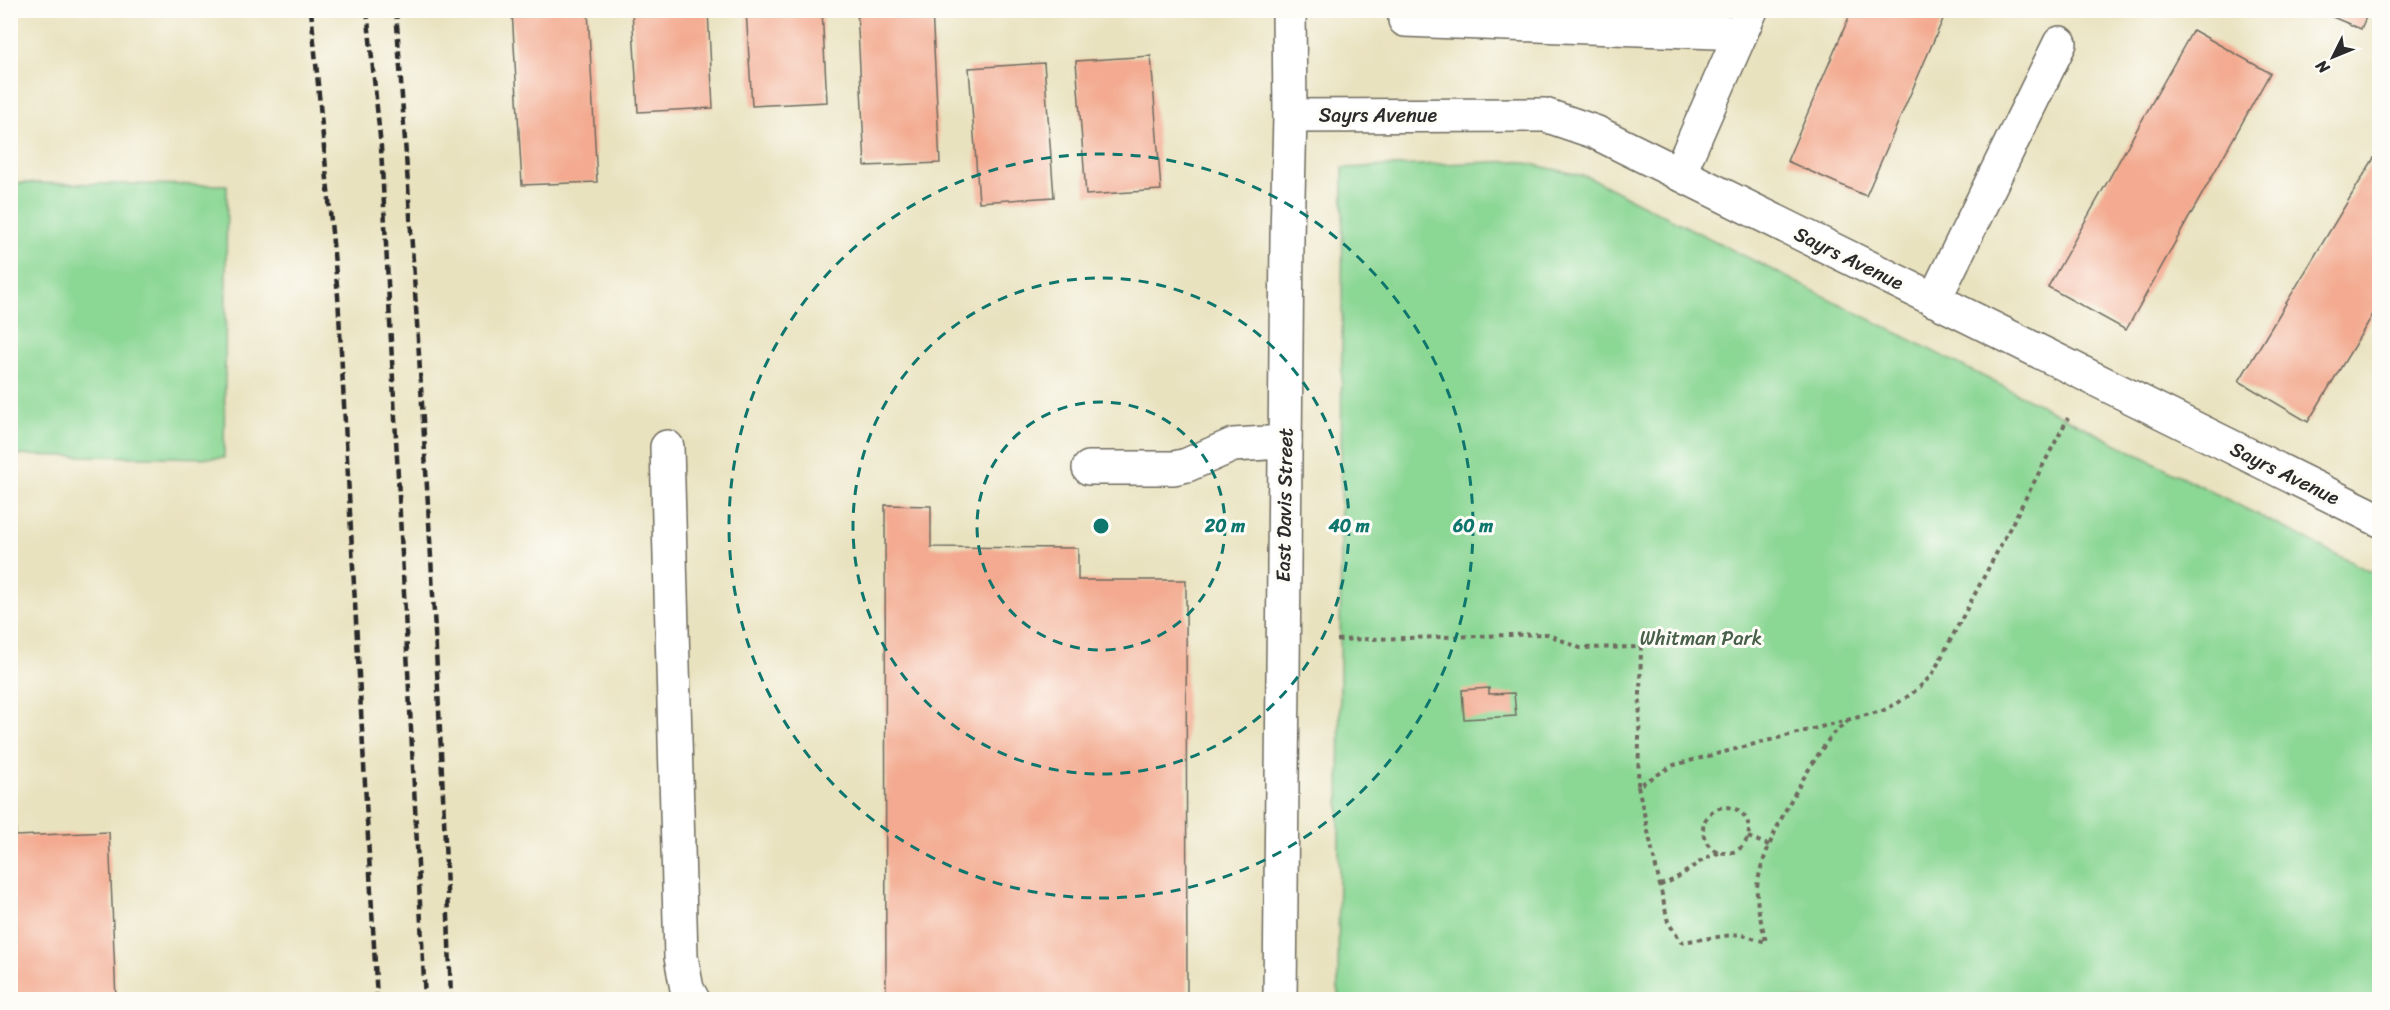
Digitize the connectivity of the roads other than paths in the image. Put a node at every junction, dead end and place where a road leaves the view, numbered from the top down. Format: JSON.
{"nodes":[{"id":1,"x":1289,"y":10,"type":"edge"},
{"id":2,"x":1405,"y":20,"type":"dead end"},
{"id":3,"x":1746,"y":22,"type":"edge"},
{"id":4,"x":2060,"y":43,"type":"dead end"},
{"id":5,"x":1290,"y":116,"type":"junction"},
{"id":6,"x":1679,"y":174,"type":"junction"},
{"id":7,"x":1934,"y":300,"type":"junction"},
{"id":8,"x":1285,"y":442,"type":"junction"},
{"id":9,"x":667,"y":447,"type":"dead end"},
{"id":10,"x":1089,"y":468,"type":"dead end"},
{"id":11,"x":2379,"y":520,"type":"edge"},
{"id":12,"x":693,"y":999,"type":"edge"},
{"id":13,"x":1280,"y":999,"type":"edge"}],
"edges":[{"from":1,"to":5,"type":"street","name":"East Davis Street"},
{"from":2,"to":3,"type":"street"},
{"from":3,"to":6,"type":"street"},
{"from":4,"to":7,"type":"street"},
{"from":5,"to":6,"type":"street","name":"Sayrs Avenue"},
{"from":5,"to":8,"type":"street","name":"East Davis Street"},
{"from":6,"to":7,"type":"street","name":"Sayrs Avenue"},
{"from":7,"to":11,"type":"street","name":"Sayrs Avenue"},
{"from":8,"to":10,"type":"street"},
{"from":8,"to":13,"type":"street","name":"East Davis Street"},
{"from":9,"to":12,"type":"street"}]}
